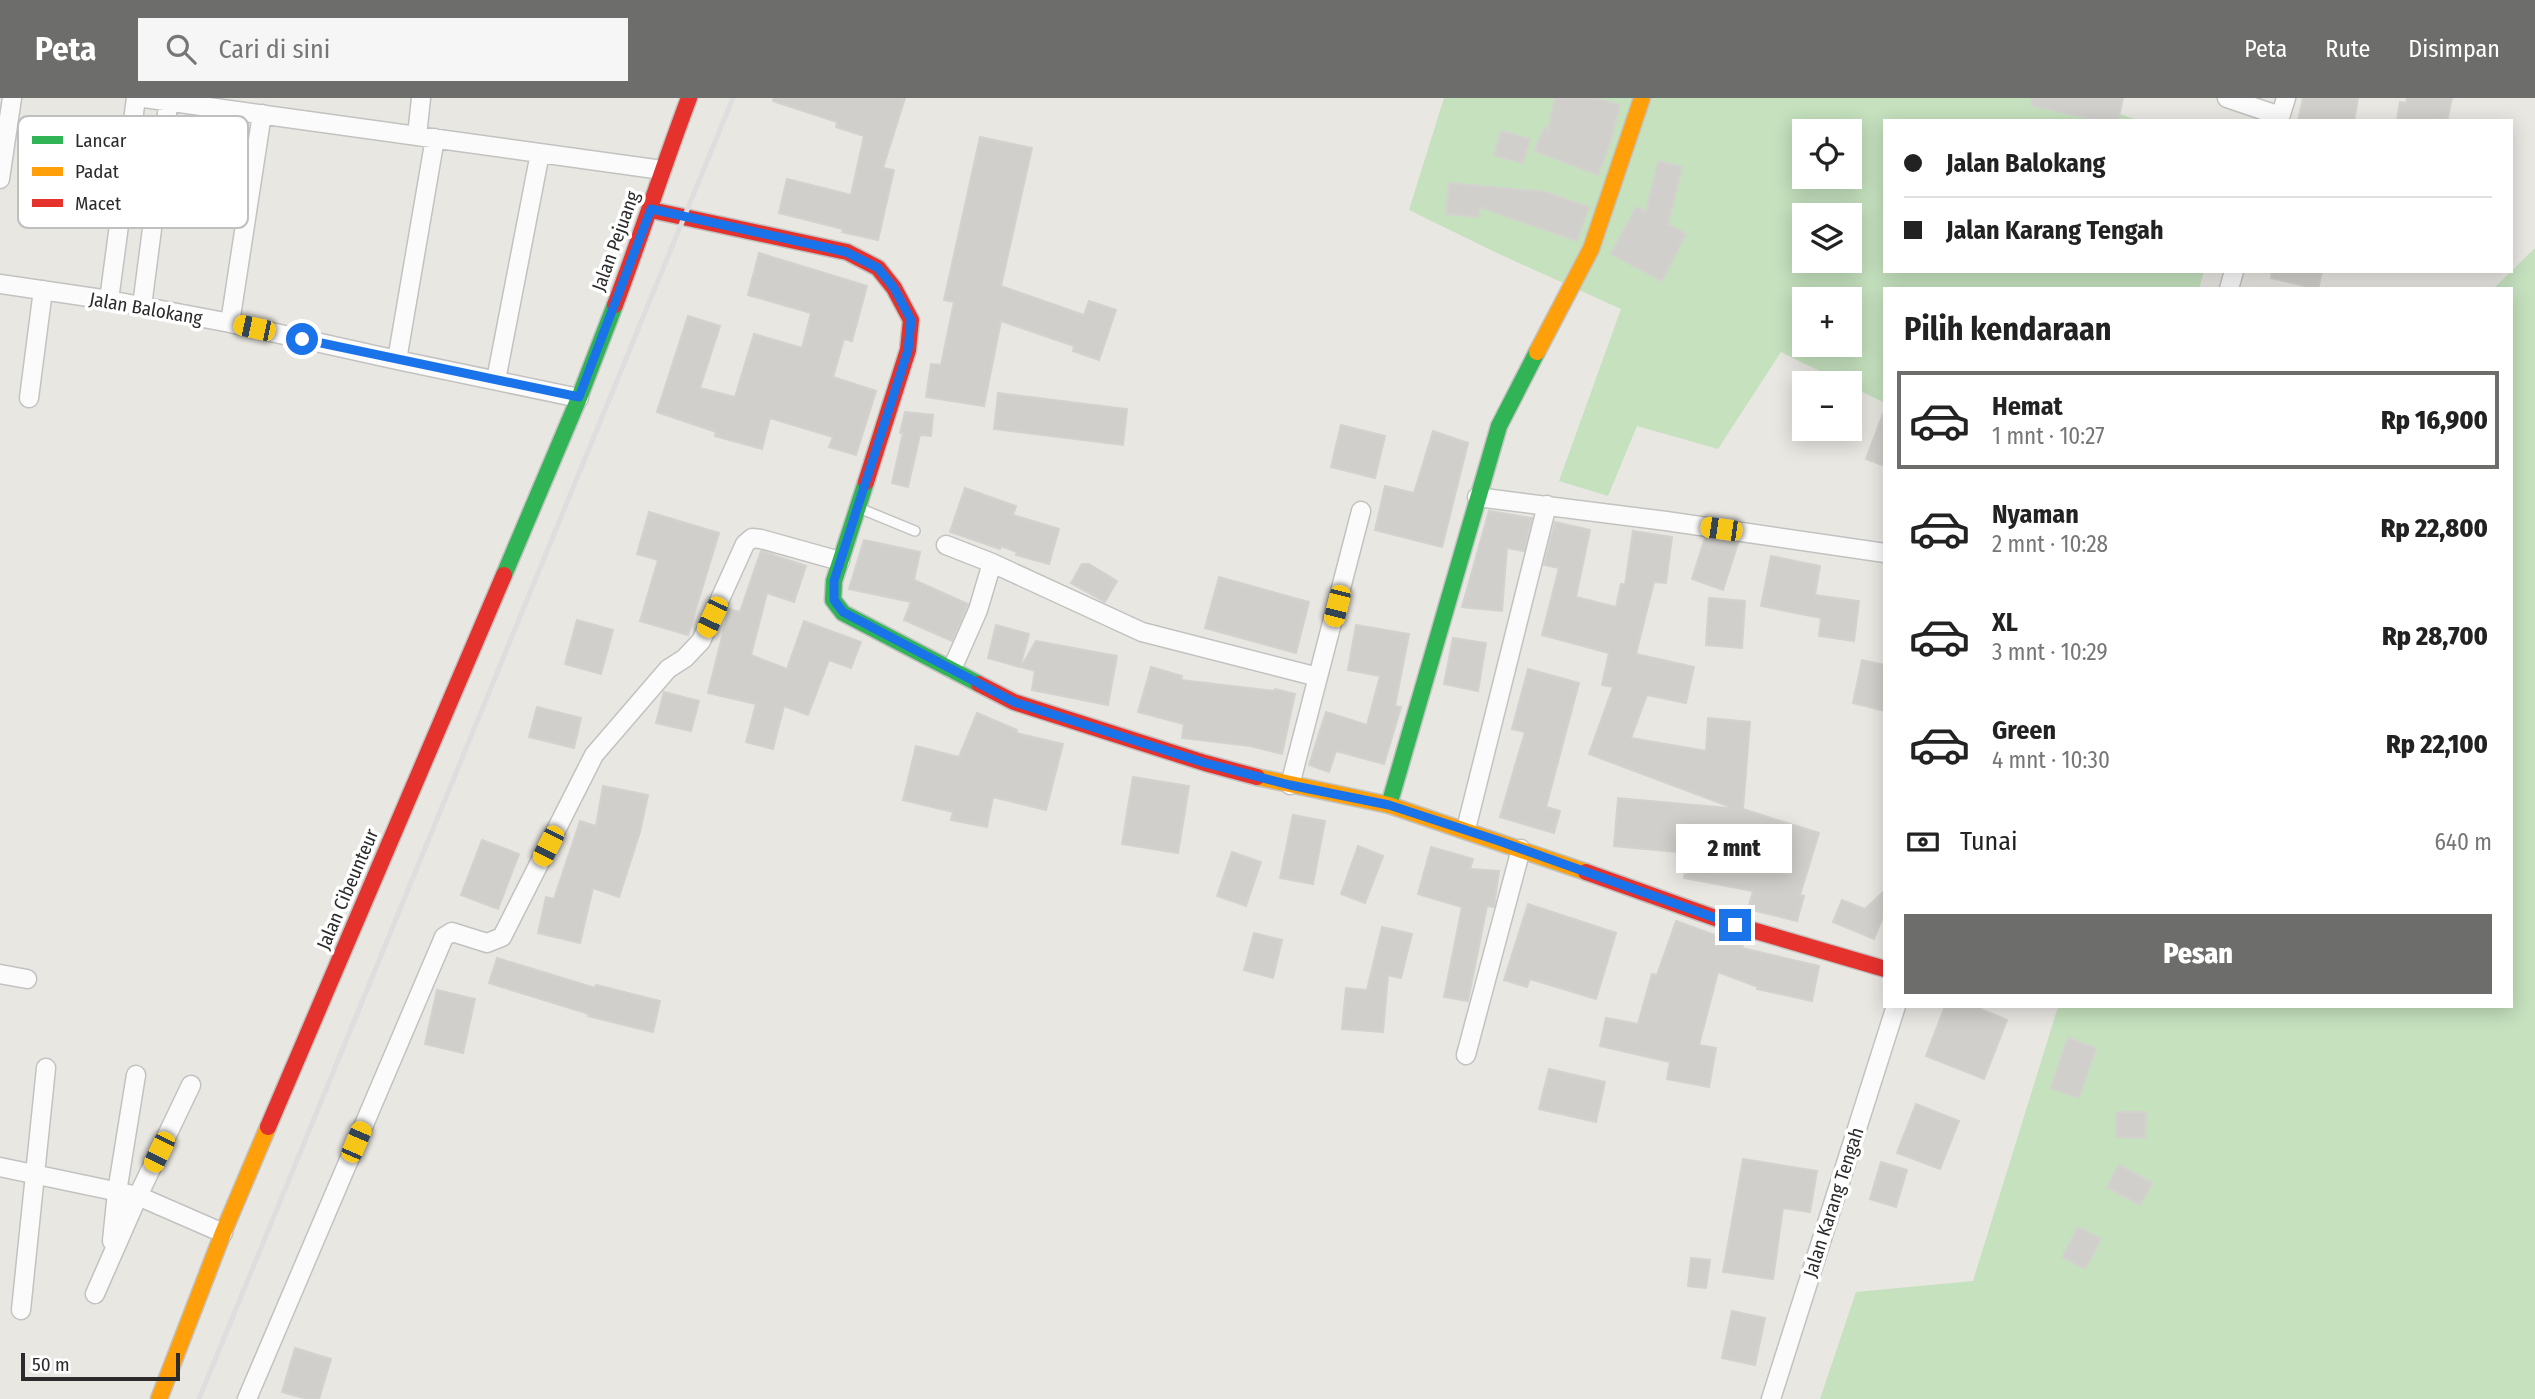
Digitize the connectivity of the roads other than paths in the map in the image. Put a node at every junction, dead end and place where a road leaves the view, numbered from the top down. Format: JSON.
{"nodes":[{"id":1,"x":12,"y":98,"type":"edge"},
{"id":2,"x":136,"y":98,"type":"edge"},
{"id":3,"x":144,"y":98,"type":"edge"},
{"id":4,"x":421,"y":98,"type":"edge"},
{"id":5,"x":688,"y":98,"type":"edge"},
{"id":6,"x":1642,"y":98,"type":"edge"},
{"id":7,"x":2227,"y":98,"type":"edge"},
{"id":8,"x":2286,"y":98,"type":"edge"},
{"id":9,"x":169,"y":100,"type":"edge"},
{"id":10,"x":262,"y":114,"type":"junction"},
{"id":11,"x":134,"y":116,"type":"edge"},
{"id":12,"x":2279,"y":118,"type":"edge"},
{"id":13,"x":426,"y":137,"type":"junction"},
{"id":14,"x":540,"y":153,"type":"junction"},
{"id":15,"x":662,"y":170,"type":"junction"},
{"id":16,"x":0,"y":179,"type":"edge"},
{"id":17,"x":248,"y":205,"type":"edge"},
{"id":18,"x":651,"y":209,"type":"junction"},
{"id":19,"x":119,"y":228,"type":"edge"},
{"id":20,"x":152,"y":228,"type":"edge"},
{"id":21,"x":245,"y":228,"type":"edge"},
{"id":22,"x":0,"y":284,"type":"edge"},
{"id":23,"x":43,"y":290,"type":"junction"},
{"id":24,"x":109,"y":300,"type":"junction"},
{"id":25,"x":142,"y":306,"type":"junction"},
{"id":26,"x":230,"y":323,"type":"junction"},
{"id":27,"x":397,"y":360,"type":"junction"},
{"id":28,"x":496,"y":380,"type":"junction"},
{"id":29,"x":579,"y":397,"type":"junction"},
{"id":30,"x":29,"y":398,"type":"dead end"},
{"id":31,"x":1477,"y":497,"type":"junction"},
{"id":32,"x":1548,"y":505,"type":"junction"},
{"id":33,"x":858,"y":508,"type":"junction"},
{"id":34,"x":1361,"y":511,"type":"dead end"},
{"id":35,"x":915,"y":531,"type":"dead end"},
{"id":36,"x":946,"y":545,"type":"dead end"},
{"id":37,"x":1883,"y":553,"type":"edge"},
{"id":38,"x":839,"y":561,"type":"junction"},
{"id":39,"x":992,"y":562,"type":"junction"},
{"id":40,"x":951,"y":669,"type":"junction"},
{"id":41,"x":1318,"y":677,"type":"junction"},
{"id":42,"x":1290,"y":785,"type":"junction"},
{"id":43,"x":1389,"y":805,"type":"junction"},
{"id":44,"x":1466,"y":830,"type":"junction"},
{"id":45,"x":1521,"y":849,"type":"junction"},
{"id":46,"x":1883,"y":968,"type":"edge"},
{"id":47,"x":0,"y":974,"type":"edge"},
{"id":48,"x":27,"y":979,"type":"dead end"},
{"id":49,"x":1895,"y":1008,"type":"edge"},
{"id":50,"x":1466,"y":1055,"type":"dead end"},
{"id":51,"x":46,"y":1068,"type":"dead end"},
{"id":52,"x":136,"y":1075,"type":"dead end"},
{"id":53,"x":191,"y":1085,"type":"dead end"},
{"id":54,"x":0,"y":1167,"type":"edge"},
{"id":55,"x":35,"y":1175,"type":"junction"},
{"id":56,"x":117,"y":1192,"type":"junction"},
{"id":57,"x":138,"y":1196,"type":"junction"},
{"id":58,"x":223,"y":1233,"type":"junction"},
{"id":59,"x":109,"y":1261,"type":"junction"},
{"id":60,"x":95,"y":1294,"type":"dead end"},
{"id":61,"x":21,"y":1310,"type":"dead end"},
{"id":62,"x":159,"y":1399,"type":"edge"},
{"id":63,"x":247,"y":1399,"type":"edge"},
{"id":64,"x":1771,"y":1399,"type":"edge"}],
"edges":[{"from":1,"to":16,"type":"street"},
{"from":2,"to":11,"type":"street"},
{"from":3,"to":9,"type":"street"},
{"from":4,"to":13,"type":"street"},
{"from":5,"to":15,"type":"street","name":"Jalan Pejuang"},
{"from":6,"to":31,"type":"street"},
{"from":7,"to":12,"type":"street"},
{"from":8,"to":12,"type":"street"},
{"from":9,"to":10,"type":"street"},
{"from":10,"to":13,"type":"street"},
{"from":10,"to":17,"type":"street"},
{"from":13,"to":14,"type":"street"},
{"from":13,"to":27,"type":"street"},
{"from":14,"to":15,"type":"street"},
{"from":14,"to":28,"type":"street"},
{"from":15,"to":18,"type":"street","name":"Jalan Pejuang"},
{"from":18,"to":29,"type":"street","name":"Jalan Pejuang"},
{"from":18,"to":33,"type":"street"},
{"from":19,"to":24,"type":"street"},
{"from":20,"to":25,"type":"street"},
{"from":21,"to":26,"type":"street"},
{"from":22,"to":23,"type":"street","name":"Jalan Balokang"},
{"from":23,"to":24,"type":"street","name":"Jalan Balokang"},
{"from":23,"to":30,"type":"street"},
{"from":24,"to":25,"type":"street","name":"Jalan Balokang"},
{"from":25,"to":26,"type":"street","name":"Jalan Balokang"},
{"from":26,"to":27,"type":"street","name":"Jalan Balokang"},
{"from":27,"to":28,"type":"street","name":"Jalan Balokang"},
{"from":28,"to":29,"type":"street","name":"Jalan Balokang"},
{"from":29,"to":58,"type":"street","name":"Jalan Cibeunteur"},
{"from":31,"to":32,"type":"street"},
{"from":31,"to":43,"type":"street"},
{"from":32,"to":37,"type":"street"},
{"from":32,"to":44,"type":"street"},
{"from":33,"to":35,"type":"lane"},
{"from":33,"to":38,"type":"street"},
{"from":34,"to":41,"type":"street"},
{"from":36,"to":39,"type":"street"},
{"from":38,"to":40,"type":"street"},
{"from":38,"to":63,"type":"street"},
{"from":39,"to":40,"type":"street"},
{"from":39,"to":41,"type":"street"},
{"from":40,"to":42,"type":"street"},
{"from":41,"to":42,"type":"street"},
{"from":42,"to":43,"type":"street"},
{"from":43,"to":44,"type":"street"},
{"from":44,"to":45,"type":"street"},
{"from":45,"to":46,"type":"street"},
{"from":45,"to":50,"type":"street"},
{"from":47,"to":48,"type":"street"},
{"from":49,"to":64,"type":"street","name":"Jalan Karang Tengah"},
{"from":51,"to":55,"type":"street"},
{"from":52,"to":56,"type":"street"},
{"from":53,"to":57,"type":"street"},
{"from":54,"to":55,"type":"street"},
{"from":55,"to":56,"type":"street"},
{"from":55,"to":61,"type":"street"},
{"from":56,"to":57,"type":"street"},
{"from":56,"to":59,"type":"street"},
{"from":57,"to":58,"type":"street"},
{"from":57,"to":59,"type":"street"},
{"from":58,"to":62,"type":"street","name":"Jalan Cibeunteur"},
{"from":59,"to":60,"type":"street"}]}
